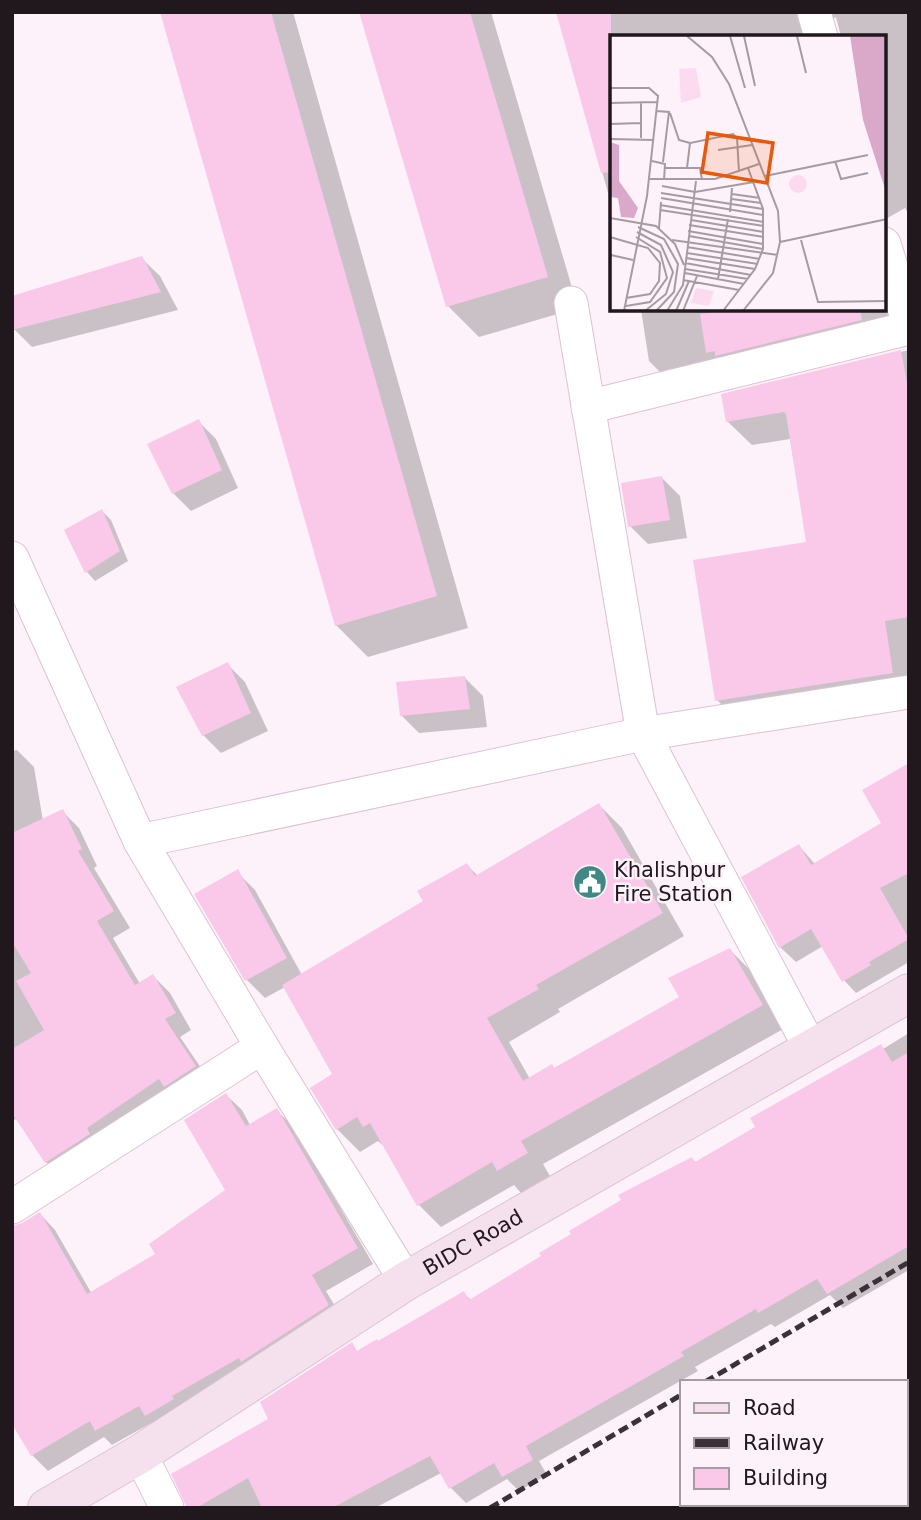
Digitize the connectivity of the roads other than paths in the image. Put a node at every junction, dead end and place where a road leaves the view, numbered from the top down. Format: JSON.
{"nodes":[{"id":1,"x":814,"y":12,"type":"edge"},
{"id":2,"x":820,"y":35,"type":"edge"},
{"id":3,"x":886,"y":251,"type":"edge"},
{"id":4,"x":570,"y":303,"type":"dead end"},
{"id":5,"x":909,"y":326,"type":"edge"},
{"id":6,"x":588,"y":407,"type":"junction"},
{"id":7,"x":12,"y":558,"type":"edge"},
{"id":8,"x":909,"y":692,"type":"edge"},
{"id":9,"x":643,"y":734,"type":"junction"},
{"id":10,"x":140,"y":841,"type":"junction"},
{"id":11,"x":909,"y":993,"type":"edge"},
{"id":12,"x":262,"y":1047,"type":"junction"},
{"id":13,"x":811,"y":1049,"type":"junction"},
{"id":14,"x":12,"y":1207,"type":"edge"},
{"id":15,"x":407,"y":1281,"type":"junction"},
{"id":16,"x":140,"y":1454,"type":"junction"},
{"id":17,"x":47,"y":1508,"type":"edge"},
{"id":18,"x":167,"y":1508,"type":"edge"}],
"edges":[{"from":1,"to":2,"type":"street"},
{"from":3,"to":5,"type":"street"},
{"from":4,"to":6,"type":"street"},
{"from":5,"to":6,"type":"street"},
{"from":6,"to":9,"type":"street"},
{"from":7,"to":10,"type":"street"},
{"from":8,"to":9,"type":"street"},
{"from":9,"to":10,"type":"street"},
{"from":9,"to":13,"type":"street"},
{"from":10,"to":12,"type":"street"},
{"from":11,"to":13,"type":"main road","name":"BIDC Road"},
{"from":12,"to":14,"type":"street"},
{"from":12,"to":15,"type":"street"},
{"from":13,"to":15,"type":"main road","name":"BIDC Road"},
{"from":15,"to":16,"type":"main road","name":"BIDC Road"},
{"from":16,"to":17,"type":"main road","name":"BIDC Road"},
{"from":16,"to":18,"type":"street"}]}
